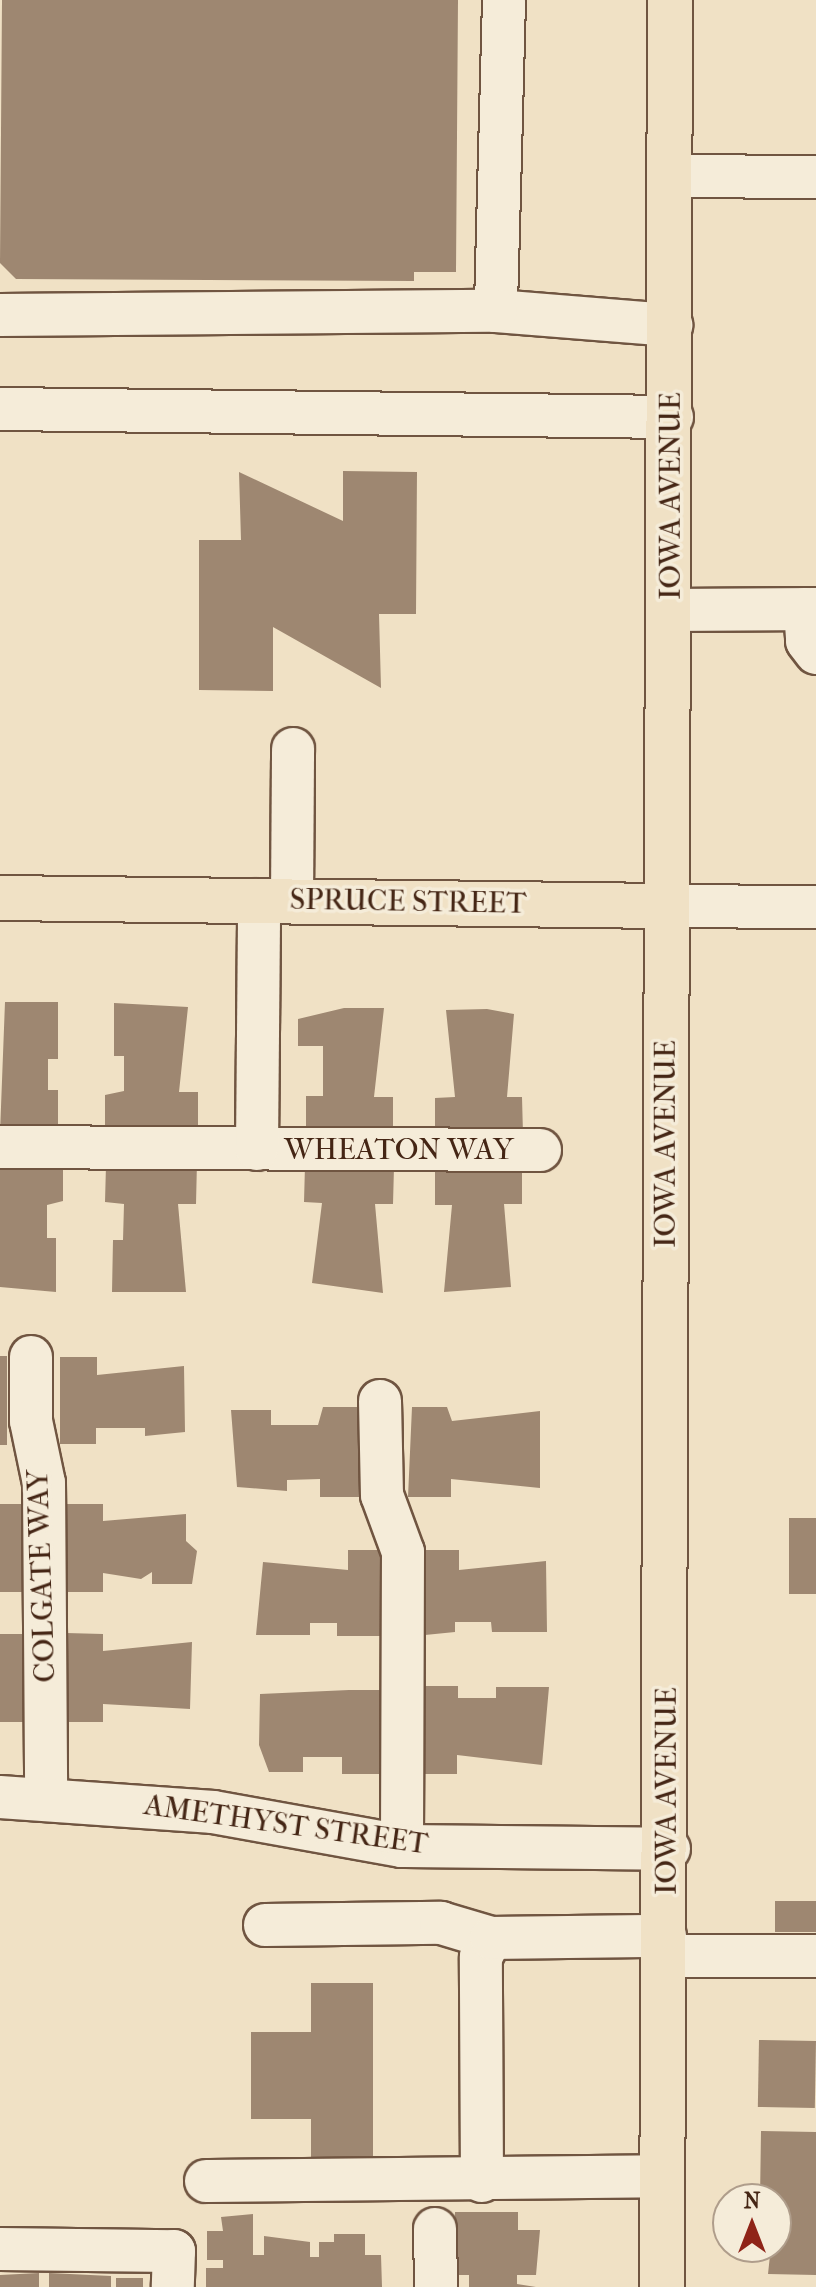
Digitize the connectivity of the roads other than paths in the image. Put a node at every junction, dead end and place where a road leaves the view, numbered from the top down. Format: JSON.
{"nodes":[{"id":1,"x":504,"y":0,"type":"edge"},
{"id":2,"x":670,"y":0,"type":"edge"},
{"id":3,"x":672,"y":176,"type":"junction"},
{"id":4,"x":816,"y":177,"type":"edge"},
{"id":5,"x":496,"y":311,"type":"junction"},
{"id":6,"x":0,"y":315,"type":"edge"},
{"id":7,"x":671,"y":325,"type":"junction"},
{"id":8,"x":0,"y":409,"type":"edge"},
{"id":9,"x":672,"y":417,"type":"junction"},
{"id":10,"x":810,"y":609,"type":"edge"},
{"id":11,"x":671,"y":610,"type":"junction"},
{"id":12,"x":816,"y":653,"type":"edge"},
{"id":13,"x":293,"y":749,"type":"dead end"},
{"id":14,"x":0,"y":898,"type":"edge"},
{"id":15,"x":261,"y":900,"type":"junction"},
{"id":16,"x":665,"y":906,"type":"junction"},
{"id":17,"x":816,"y":907,"type":"edge"},
{"id":18,"x":0,"y":1147,"type":"edge"},
{"id":19,"x":244,"y":1149,"type":"junction"},
{"id":20,"x":540,"y":1150,"type":"dead end"},
{"id":21,"x":31,"y":1357,"type":"dead end"},
{"id":22,"x":380,"y":1401,"type":"dead end"},
{"id":23,"x":46,"y":1795,"type":"junction"},
{"id":24,"x":0,"y":1797,"type":"edge"},
{"id":25,"x":402,"y":1846,"type":"junction"},
{"id":26,"x":669,"y":1849,"type":"junction"},
{"id":27,"x":265,"y":1925,"type":"dead end"},
{"id":28,"x":491,"y":1938,"type":"junction"},
{"id":29,"x":665,"y":1946,"type":"junction"},
{"id":30,"x":816,"y":1956,"type":"edge"},
{"id":31,"x":663,"y":2176,"type":"junction"},
{"id":32,"x":206,"y":2181,"type":"dead end"},
{"id":33,"x":482,"y":2181,"type":"junction"},
{"id":34,"x":435,"y":2229,"type":"dead end"},
{"id":35,"x":0,"y":2249,"type":"edge"},
{"id":36,"x":173,"y":2287,"type":"edge"},
{"id":37,"x":436,"y":2287,"type":"edge"},
{"id":38,"x":662,"y":2287,"type":"edge"}],
"edges":[{"from":1,"to":5,"type":"street"},
{"from":2,"to":3,"type":"main road","name":"IOWA AVENUE"},
{"from":3,"to":4,"type":"street"},
{"from":3,"to":7,"type":"main road","name":"IOWA AVENUE"},
{"from":5,"to":6,"type":"street"},
{"from":5,"to":7,"type":"street"},
{"from":7,"to":9,"type":"main road","name":"IOWA AVENUE"},
{"from":8,"to":9,"type":"street"},
{"from":9,"to":11,"type":"main road","name":"IOWA AVENUE"},
{"from":10,"to":11,"type":"street"},
{"from":10,"to":12,"type":"street"},
{"from":11,"to":16,"type":"main road","name":"IOWA AVENUE"},
{"from":13,"to":15,"type":"street","name":"WHEATON WAY"},
{"from":14,"to":15,"type":"main road","name":"SPRUCE STREET"},
{"from":15,"to":16,"type":"main road","name":"SPRUCE STREET"},
{"from":15,"to":19,"type":"street","name":"WHEATON WAY"},
{"from":16,"to":17,"type":"street","name":"SPRUCE STREET"},
{"from":16,"to":26,"type":"main road","name":"IOWA AVENUE"},
{"from":18,"to":19,"type":"street","name":"WHEATON WAY"},
{"from":19,"to":20,"type":"street","name":"WHEATON WAY"},
{"from":21,"to":23,"type":"street","name":"COLGATE WAY"},
{"from":22,"to":25,"type":"street"},
{"from":23,"to":24,"type":"street","name":"AMETHYST STREET"},
{"from":23,"to":25,"type":"street","name":"AMETHYST STREET"},
{"from":25,"to":26,"type":"street","name":"AMETHYST STREET"},
{"from":26,"to":29,"type":"main road","name":"IOWA AVENUE"},
{"from":27,"to":28,"type":"street"},
{"from":28,"to":29,"type":"street"},
{"from":28,"to":33,"type":"street"},
{"from":29,"to":30,"type":"street"},
{"from":29,"to":31,"type":"main road","name":"IOWA AVENUE"},
{"from":31,"to":33,"type":"street"},
{"from":31,"to":38,"type":"main road","name":"IOWA AVENUE"},
{"from":32,"to":33,"type":"street"},
{"from":34,"to":37,"type":"street"},
{"from":35,"to":36,"type":"street"}]}
